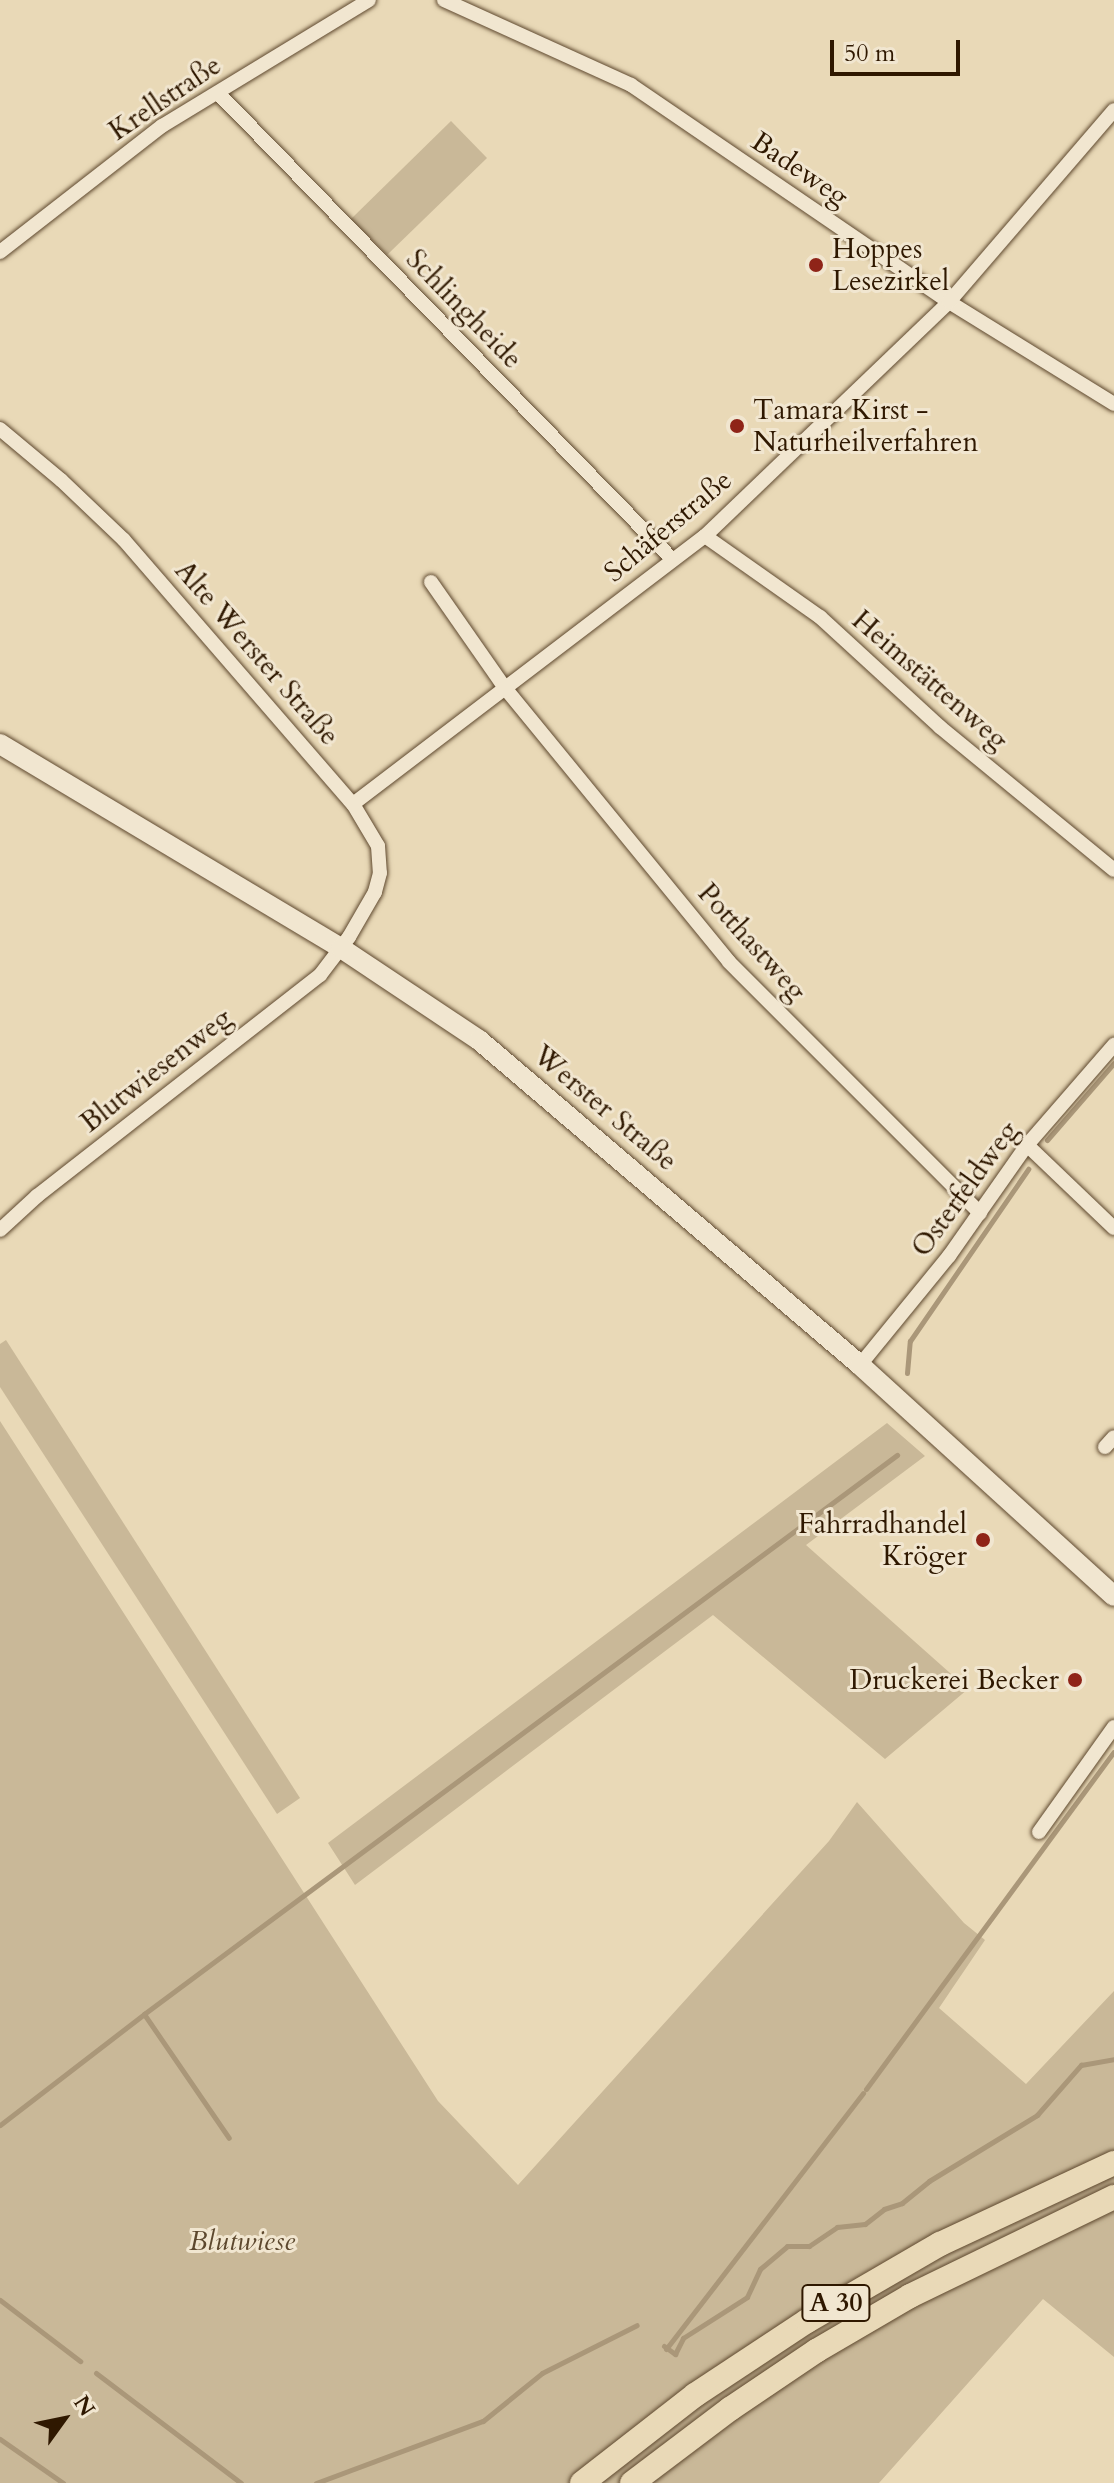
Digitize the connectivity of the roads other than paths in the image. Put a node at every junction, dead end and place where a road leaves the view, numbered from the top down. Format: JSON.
{"nodes":[{"id":1,"x":369,"y":0,"type":"edge"},
{"id":2,"x":444,"y":0,"type":"edge"},
{"id":3,"x":218,"y":93,"type":"junction"},
{"id":4,"x":1114,"y":110,"type":"edge"},
{"id":5,"x":0,"y":252,"type":"edge"},
{"id":6,"x":949,"y":302,"type":"junction"},
{"id":7,"x":1114,"y":404,"type":"edge"},
{"id":8,"x":0,"y":429,"type":"edge"},
{"id":9,"x":705,"y":536,"type":"junction"},
{"id":10,"x":673,"y":560,"type":"junction"},
{"id":11,"x":431,"y":582,"type":"dead end"},
{"id":12,"x":505,"y":688,"type":"junction"},
{"id":13,"x":0,"y":744,"type":"edge"},
{"id":14,"x":353,"y":804,"type":"junction"},
{"id":15,"x":1114,"y":870,"type":"edge"},
{"id":16,"x":341,"y":948,"type":"junction"},
{"id":17,"x":1114,"y":1045,"type":"edge"},
{"id":18,"x":1027,"y":1145,"type":"junction"},
{"id":19,"x":980,"y":1213,"type":"junction"},
{"id":20,"x":1114,"y":1228,"type":"edge"},
{"id":21,"x":0,"y":1230,"type":"edge"},
{"id":22,"x":860,"y":1365,"type":"junction"},
{"id":23,"x":1114,"y":1596,"type":"edge"},
{"id":24,"x":1114,"y":1727,"type":"edge"},
{"id":25,"x":1039,"y":1832,"type":"dead end"},
{"id":26,"x":1114,"y":2163,"type":"edge"},
{"id":27,"x":1114,"y":2197,"type":"edge"},
{"id":28,"x":582,"y":2483,"type":"edge"},
{"id":29,"x":632,"y":2483,"type":"edge"}],
"edges":[{"from":1,"to":3,"type":"street","name":"Krellstraße"},
{"from":2,"to":6,"type":"street","name":"Badeweg"},
{"from":3,"to":5,"type":"street","name":"Krellstraße"},
{"from":3,"to":10,"type":"street","name":"Schlingheide"},
{"from":4,"to":6,"type":"street","name":"Schäferstraße"},
{"from":6,"to":7,"type":"street","name":"Badeweg"},
{"from":6,"to":9,"type":"street","name":"Schäferstraße"},
{"from":8,"to":14,"type":"street","name":"Alte Werster Straße"},
{"from":9,"to":10,"type":"street","name":"Schäferstraße"},
{"from":9,"to":15,"type":"street","name":"Heimstättenweg"},
{"from":10,"to":12,"type":"street","name":"Schäferstraße"},
{"from":11,"to":12,"type":"street"},
{"from":12,"to":14,"type":"street","name":"Schäferstraße"},
{"from":12,"to":19,"type":"street","name":"Potthastweg"},
{"from":13,"to":16,"type":"main road","name":"Werster Straße"},
{"from":14,"to":16,"type":"street","name":"Alte Werster Straße"},
{"from":16,"to":21,"type":"street","name":"Blutwiesenweg"},
{"from":16,"to":22,"type":"main road","name":"Werster Straße"},
{"from":17,"to":18,"type":"street","name":"Osterfeldweg"},
{"from":18,"to":19,"type":"street","name":"Osterfeldweg"},
{"from":18,"to":20,"type":"street"},
{"from":19,"to":22,"type":"street","name":"Osterfeldweg"},
{"from":22,"to":23,"type":"main road","name":"Werster Straße"},
{"from":24,"to":25,"type":"street"},
{"from":26,"to":28,"type":"highway","number":"A 30"},
{"from":27,"to":29,"type":"highway","number":"A 30"}]}
